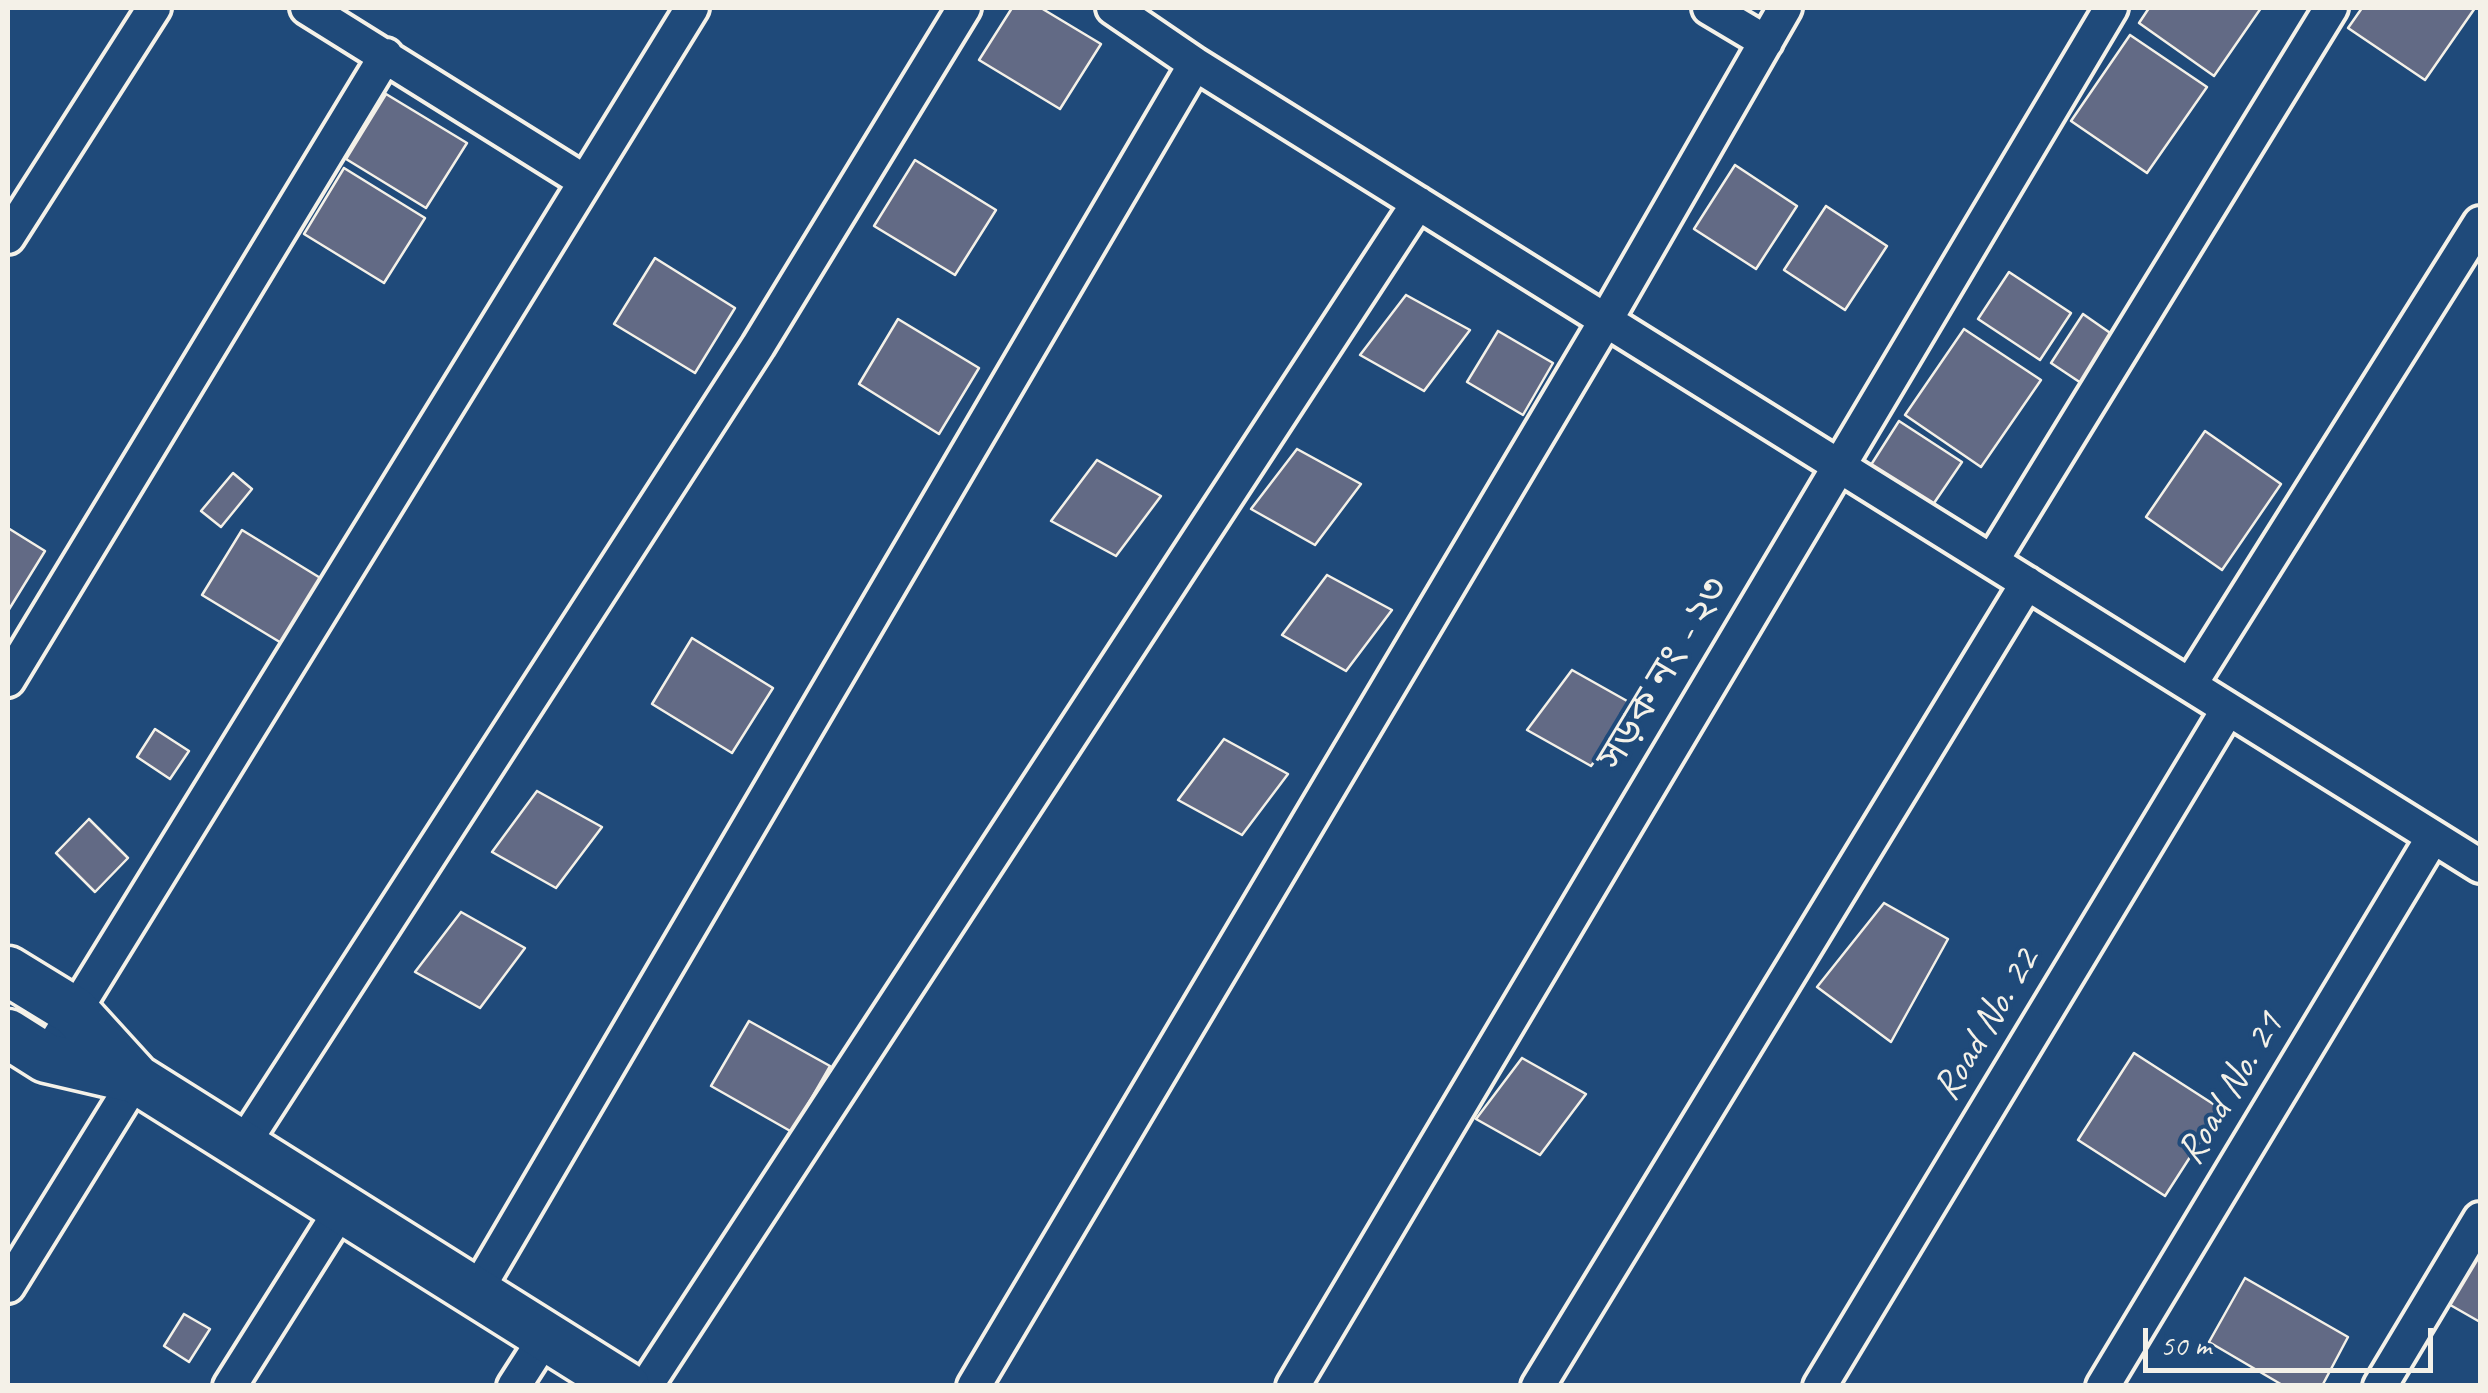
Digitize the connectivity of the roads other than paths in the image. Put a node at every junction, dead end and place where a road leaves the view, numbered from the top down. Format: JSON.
{"nodes":[{"id":1,"x":154,"y":8,"type":"edge"},
{"id":2,"x":307,"y":8,"type":"edge"},
{"id":3,"x":692,"y":8,"type":"edge"},
{"id":4,"x":964,"y":8,"type":"edge"},
{"id":5,"x":1113,"y":8,"type":"edge"},
{"id":6,"x":1709,"y":8,"type":"edge"},
{"id":7,"x":1785,"y":8,"type":"edge"},
{"id":8,"x":2112,"y":8,"type":"edge"},
{"id":9,"x":2332,"y":8,"type":"edge"},
{"id":10,"x":1766,"y":42,"type":"junction"},
{"id":11,"x":386,"y":56,"type":"junction"},
{"id":12,"x":1195,"y":64,"type":"junction"},
{"id":13,"x":584,"y":181,"type":"junction"},
{"id":14,"x":1418,"y":203,"type":"junction"},
{"id":15,"x":2480,"y":223,"type":"edge"},
{"id":16,"x":8,"y":238,"type":"edge"},
{"id":17,"x":1606,"y":320,"type":"junction"},
{"id":18,"x":1838,"y":465,"type":"junction"},
{"id":19,"x":1992,"y":562,"type":"junction"},
{"id":20,"x":2027,"y":583,"type":"junction"},
{"id":21,"x":8,"y":680,"type":"edge"},
{"id":22,"x":2190,"y":685,"type":"junction"},
{"id":23,"x":2228,"y":709,"type":"junction"},
{"id":24,"x":2433,"y":837,"type":"junction"},
{"id":25,"x":2477,"y":855,"type":"edge"},
{"id":26,"x":8,"y":970,"type":"edge"},
{"id":27,"x":75,"y":1012,"type":"junction"},
{"id":28,"x":27,"y":1046,"type":"edge"},
{"id":29,"x":136,"y":1079,"type":"junction"},
{"id":30,"x":242,"y":1146,"type":"junction"},
{"id":31,"x":342,"y":1208,"type":"junction"},
{"id":32,"x":2480,"y":1219,"type":"edge"},
{"id":33,"x":8,"y":1286,"type":"edge"},
{"id":34,"x":476,"y":1292,"type":"junction"},
{"id":35,"x":546,"y":1336,"type":"junction"},
{"id":36,"x":230,"y":1386,"type":"edge"},
{"id":37,"x":514,"y":1386,"type":"edge"},
{"id":38,"x":625,"y":1386,"type":"edge"},
{"id":39,"x":646,"y":1386,"type":"edge"},
{"id":40,"x":974,"y":1386,"type":"edge"},
{"id":41,"x":1293,"y":1386,"type":"edge"},
{"id":42,"x":1538,"y":1386,"type":"edge"},
{"id":43,"x":1820,"y":1386,"type":"edge"},
{"id":44,"x":2102,"y":1386,"type":"edge"},
{"id":45,"x":2380,"y":1386,"type":"edge"}],
"edges":[{"from":1,"to":16,"type":"street"},
{"from":2,"to":11,"type":"street"},
{"from":3,"to":13,"type":"street"},
{"from":4,"to":30,"type":"street"},
{"from":5,"to":12,"type":"street"},
{"from":6,"to":10,"type":"street"},
{"from":7,"to":10,"type":"street"},
{"from":8,"to":18,"type":"street","name":"সড়ক নং - ২৩"},
{"from":9,"to":19,"type":"street"},
{"from":10,"to":17,"type":"street"},
{"from":11,"to":13,"type":"street"},
{"from":11,"to":21,"type":"street"},
{"from":12,"to":14,"type":"street"},
{"from":12,"to":34,"type":"street"},
{"from":13,"to":27,"type":"street"},
{"from":14,"to":17,"type":"street"},
{"from":14,"to":39,"type":"street"},
{"from":15,"to":22,"type":"street"},
{"from":17,"to":18,"type":"street"},
{"from":17,"to":40,"type":"street"},
{"from":18,"to":19,"type":"street"},
{"from":18,"to":41,"type":"street","name":"সড়ক নং - ২৩"},
{"from":19,"to":20,"type":"street"},
{"from":20,"to":22,"type":"street"},
{"from":20,"to":42,"type":"street"},
{"from":22,"to":23,"type":"street"},
{"from":23,"to":24,"type":"street"},
{"from":23,"to":43,"type":"street","name":"Road No. 22"},
{"from":24,"to":25,"type":"street"},
{"from":24,"to":44,"type":"street","name":"Road No. 21"},
{"from":26,"to":27,"type":"street"},
{"from":27,"to":28,"type":"street"},
{"from":27,"to":29,"type":"street"},
{"from":28,"to":29,"type":"street"},
{"from":29,"to":30,"type":"street"},
{"from":29,"to":33,"type":"street"},
{"from":30,"to":31,"type":"street"},
{"from":31,"to":34,"type":"street"},
{"from":31,"to":36,"type":"street"},
{"from":32,"to":45,"type":"street"},
{"from":34,"to":35,"type":"street"},
{"from":35,"to":37,"type":"street"},
{"from":35,"to":38,"type":"street"}]}
